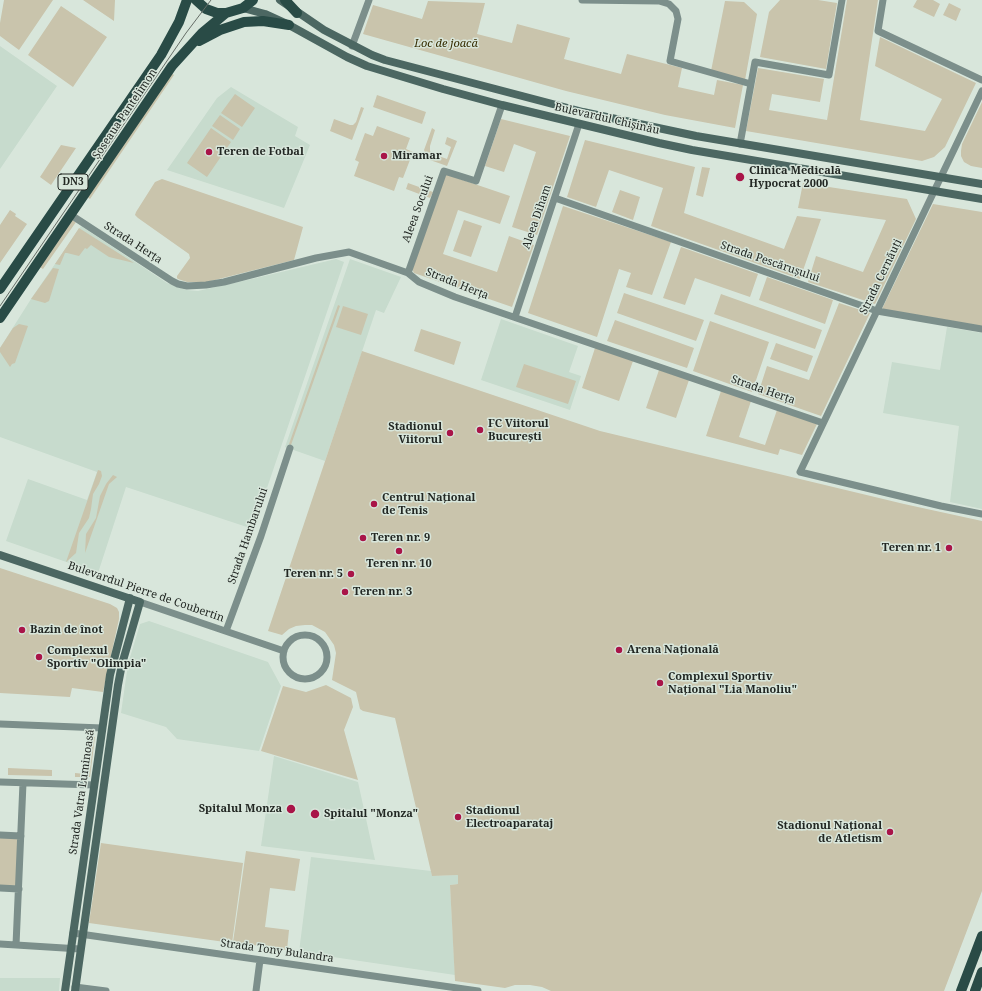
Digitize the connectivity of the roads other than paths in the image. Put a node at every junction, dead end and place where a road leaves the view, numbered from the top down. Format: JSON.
{"nodes":[{"id":1,"x":187,"y":0,"type":"edge"},
{"id":2,"x":196,"y":0,"type":"edge"},
{"id":3,"x":253,"y":0,"type":"edge"},
{"id":4,"x":280,"y":0,"type":"edge"},
{"id":5,"x":285,"y":0,"type":"edge"},
{"id":6,"x":369,"y":0,"type":"edge"},
{"id":7,"x":582,"y":0,"type":"edge"},
{"id":8,"x":842,"y":0,"type":"edge"},
{"id":9,"x":883,"y":0,"type":"edge"},
{"id":10,"x":243,"y":8,"type":"junction"},
{"id":11,"x":226,"y":13,"type":"junction"},
{"id":12,"x":297,"y":13,"type":"junction"},
{"id":13,"x":289,"y":25,"type":"junction"},
{"id":14,"x":190,"y":45,"type":"junction"},
{"id":15,"x":352,"y":46,"type":"junction"},
{"id":16,"x":982,"y":80,"type":"edge"},
{"id":17,"x":751,"y":84,"type":"junction"},
{"id":18,"x":982,"y":91,"type":"edge"},
{"id":19,"x":502,"y":105,"type":"junction"},
{"id":20,"x":579,"y":124,"type":"junction"},
{"id":21,"x":740,"y":144,"type":"junction"},
{"id":22,"x":940,"y":178,"type":"junction"},
{"id":23,"x":982,"y":184,"type":"edge"},
{"id":24,"x":934,"y":192,"type":"junction"},
{"id":25,"x":555,"y":198,"type":"junction"},
{"id":26,"x":982,"y":199,"type":"edge"},
{"id":27,"x":71,"y":215,"type":"junction"},
{"id":28,"x":408,"y":273,"type":"junction"},
{"id":29,"x":0,"y":289,"type":"edge"},
{"id":30,"x":877,"y":311,"type":"junction"},
{"id":31,"x":515,"y":317,"type":"junction"},
{"id":32,"x":0,"y":318,"type":"edge"},
{"id":33,"x":982,"y":329,"type":"edge"},
{"id":34,"x":823,"y":423,"type":"junction"},
{"id":35,"x":290,"y":448,"type":"dead end"},
{"id":36,"x":982,"y":514,"type":"edge"},
{"id":37,"x":0,"y":555,"type":"edge"},
{"id":38,"x":130,"y":598,"type":"junction"},
{"id":39,"x":140,"y":602,"type":"junction"},
{"id":40,"x":226,"y":631,"type":"junction"},
{"id":41,"x":284,"y":651,"type":"junction"},
{"id":42,"x":103,"y":719,"type":"junction"},
{"id":43,"x":113,"y":720,"type":"junction"},
{"id":44,"x":0,"y":724,"type":"edge"},
{"id":45,"x":102,"y":728,"type":"junction"},
{"id":46,"x":0,"y":782,"type":"edge"},
{"id":47,"x":23,"y":783,"type":"junction"},
{"id":48,"x":94,"y":785,"type":"junction"},
{"id":49,"x":0,"y":835,"type":"edge"},
{"id":50,"x":21,"y":836,"type":"junction"},
{"id":51,"x":0,"y":888,"type":"edge"},
{"id":52,"x":18,"y":889,"type":"junction"},
{"id":53,"x":73,"y":933,"type":"junction"},
{"id":54,"x":83,"y":934,"type":"junction"},
{"id":55,"x":982,"y":936,"type":"edge"},
{"id":56,"x":0,"y":944,"type":"edge"},
{"id":57,"x":16,"y":945,"type":"junction"},
{"id":58,"x":71,"y":948,"type":"junction"},
{"id":59,"x":80,"y":950,"type":"junction"},
{"id":60,"x":260,"y":960,"type":"junction"},
{"id":61,"x":982,"y":972,"type":"edge"},
{"id":62,"x":75,"y":989,"type":"edge"},
{"id":63,"x":65,"y":991,"type":"edge"},
{"id":64,"x":106,"y":991,"type":"edge"},
{"id":65,"x":256,"y":991,"type":"edge"},
{"id":66,"x":478,"y":991,"type":"edge"},
{"id":67,"x":961,"y":991,"type":"edge"},
{"id":68,"x":975,"y":991,"type":"edge"}],
"edges":[{"from":1,"to":29,"type":"main road","name":"Șoseaua Pantelimon","number":"DN3"},
{"from":2,"to":11,"type":"main road","number":"DN3"},
{"from":3,"to":10,"type":"main road","number":"DN3"},
{"from":4,"to":12,"type":"main road","name":"Bulevardul Chișinău"},
{"from":5,"to":12,"type":"main road"},
{"from":6,"to":15,"type":"street"},
{"from":7,"to":17,"type":"street"},
{"from":8,"to":17,"type":"street"},
{"from":9,"to":16,"type":"street"},
{"from":10,"to":11,"type":"main road","number":"DN3"},
{"from":10,"to":13,"type":"main road","name":"Bulevardul Chișinău"},
{"from":11,"to":14,"type":"main road","name":"Șoseaua Pantelimon","number":"DN3"},
{"from":12,"to":13,"type":"street"},
{"from":12,"to":15,"type":"main road","name":"Bulevardul Chișinău"},
{"from":13,"to":14,"type":"main road"},
{"from":13,"to":19,"type":"main road","name":"Bulevardul Chișinău"},
{"from":14,"to":27,"type":"main road","name":"Șoseaua Pantelimon","number":"DN3"},
{"from":15,"to":21,"type":"main road","name":"Bulevardul Chișinău"},
{"from":17,"to":21,"type":"street"},
{"from":18,"to":22,"type":"street","name":"Strada Cernăuți"},
{"from":19,"to":20,"type":"main road","name":"Bulevardul Chișinău"},
{"from":19,"to":28,"type":"street","name":"Aleea Socului"},
{"from":20,"to":24,"type":"main road","name":"Bulevardul Chișinău"},
{"from":20,"to":25,"type":"street","name":"Aleea Diham"},
{"from":21,"to":22,"type":"main road","name":"Bulevardul Chișinău"},
{"from":22,"to":23,"type":"main road","name":"Bulevardul Chișinău"},
{"from":22,"to":24,"type":"street","name":"Strada Cernăuți"},
{"from":24,"to":26,"type":"main road","name":"Bulevardul Chișinău"},
{"from":24,"to":30,"type":"street","name":"Strada Cernăuți"},
{"from":25,"to":30,"type":"street","name":"Strada Pescărușului"},
{"from":25,"to":31,"type":"street","name":"Aleea Diham"},
{"from":27,"to":28,"type":"street","name":"Strada Herța"},
{"from":27,"to":32,"type":"main road","name":"Șoseaua Pantelimon","number":"DN3"},
{"from":28,"to":31,"type":"street","name":"Strada Herța"},
{"from":30,"to":33,"type":"street","name":"Strada Pescărușului"},
{"from":30,"to":34,"type":"street","name":"Strada Cernăuți"},
{"from":31,"to":34,"type":"street","name":"Strada Herța"},
{"from":34,"to":36,"type":"street","name":"Strada Cernăuți"},
{"from":35,"to":40,"type":"street","name":"Strada Hambarului"},
{"from":37,"to":38,"type":"main road","name":"Bulevardul Pierre de Coubertin"},
{"from":38,"to":39,"type":"main road","name":"Bulevardul Pierre de Coubertin"},
{"from":38,"to":42,"type":"main road","name":"Strada Vatra Luminoasă"},
{"from":39,"to":40,"type":"street","name":"Bulevardul Pierre de Coubertin"},
{"from":39,"to":43,"type":"main road","name":"Strada Vatra Luminoasă"},
{"from":40,"to":41,"type":"street","name":"Bulevardul Pierre de Coubertin"},
{"from":41,"to":41,"type":"street"},
{"from":42,"to":43,"type":"main road"},
{"from":42,"to":45,"type":"main road","name":"Strada Vatra Luminoasă"},
{"from":43,"to":54,"type":"main road","name":"Strada Vatra Luminoasă"},
{"from":44,"to":45,"type":"street"},
{"from":45,"to":48,"type":"main road","name":"Strada Vatra Luminoasă"},
{"from":46,"to":47,"type":"street"},
{"from":47,"to":48,"type":"street"},
{"from":47,"to":50,"type":"street"},
{"from":48,"to":53,"type":"main road","name":"Strada Vatra Luminoasă"},
{"from":49,"to":50,"type":"street"},
{"from":50,"to":52,"type":"street"},
{"from":51,"to":52,"type":"street"},
{"from":52,"to":57,"type":"street"},
{"from":53,"to":54,"type":"street","name":"Strada Tony Bulandra"},
{"from":53,"to":58,"type":"main road","name":"Strada Vatra Luminoasă"},
{"from":54,"to":59,"type":"main road","name":"Strada Vatra Luminoasă"},
{"from":54,"to":60,"type":"street","name":"Strada Tony Bulandra"},
{"from":55,"to":67,"type":"main road"},
{"from":56,"to":57,"type":"street"},
{"from":57,"to":58,"type":"street"},
{"from":58,"to":59,"type":"street"},
{"from":58,"to":63,"type":"main road","name":"Strada Vatra Luminoasă"},
{"from":59,"to":62,"type":"main road","name":"Strada Vatra Luminoasă"},
{"from":60,"to":65,"type":"street"},
{"from":60,"to":66,"type":"street","name":"Strada Tony Bulandra"},
{"from":61,"to":68,"type":"main road"},
{"from":62,"to":64,"type":"street"}]}
